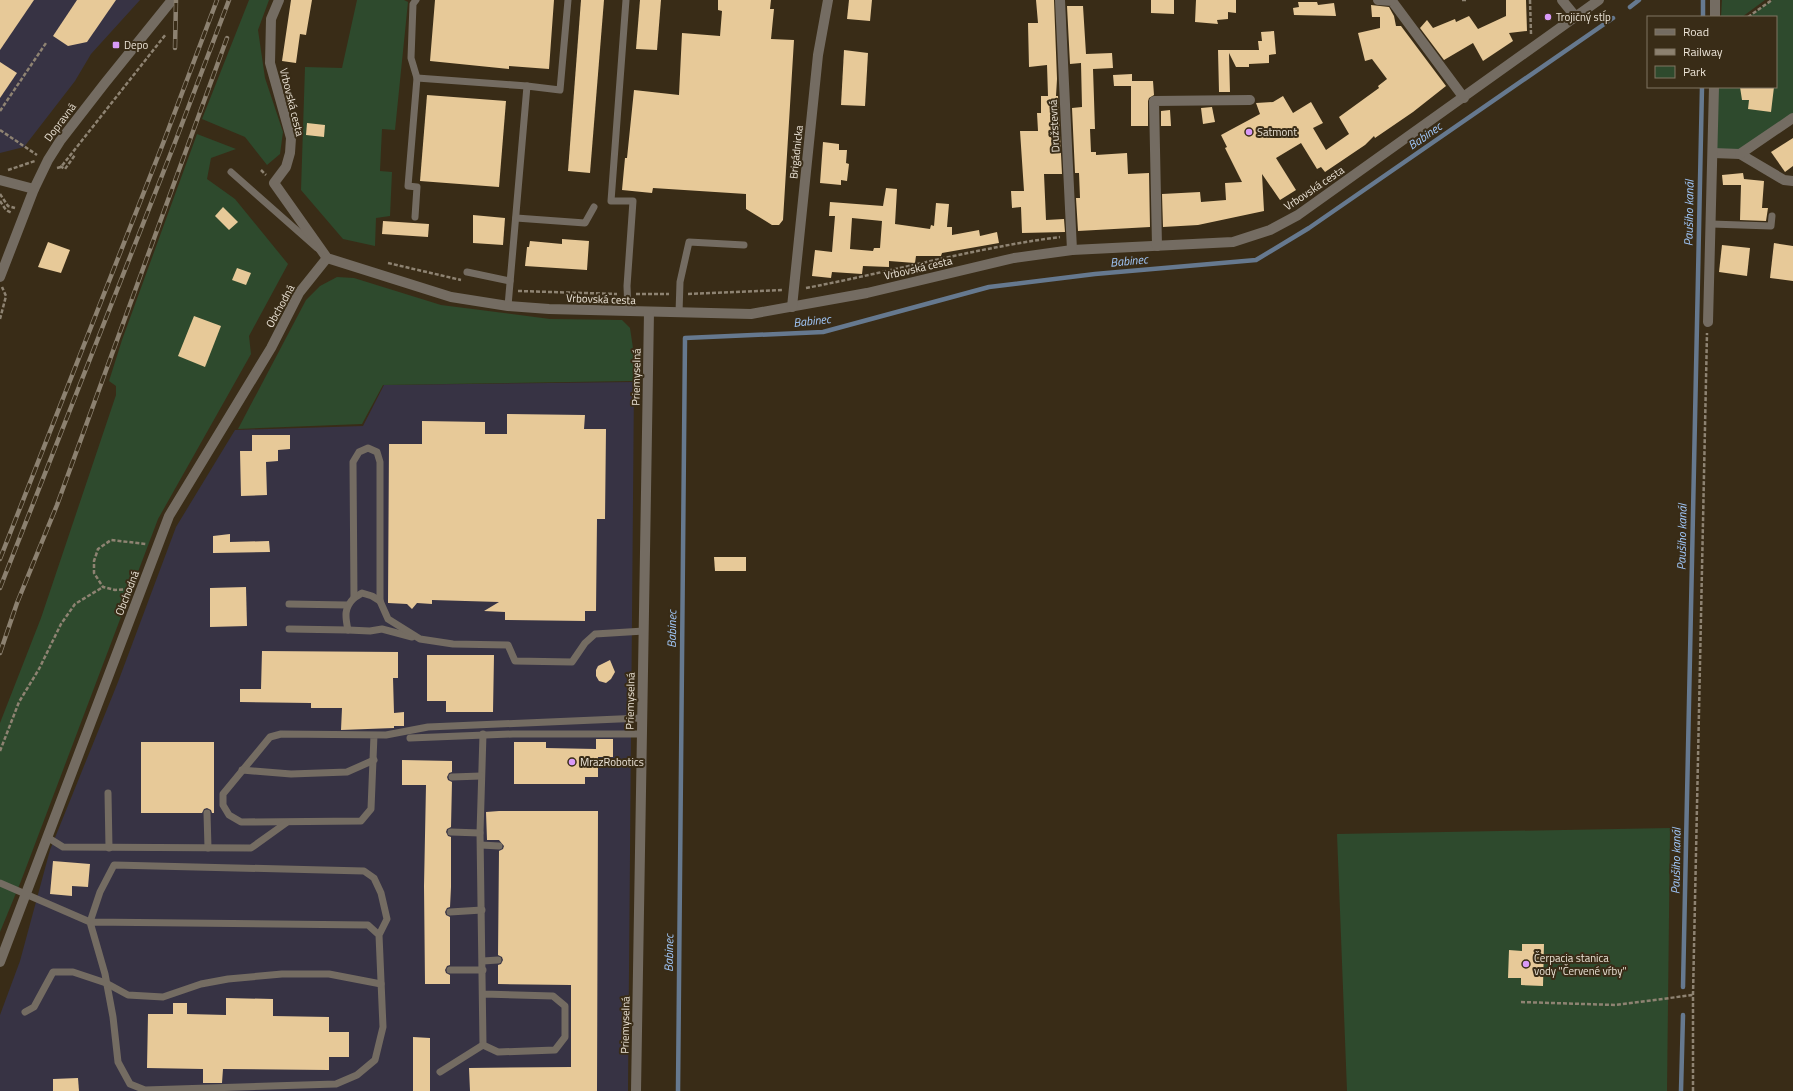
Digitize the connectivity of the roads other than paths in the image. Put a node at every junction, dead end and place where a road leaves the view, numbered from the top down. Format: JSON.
{"nodes":[{"id":1,"x":172,"y":0,"type":"edge"},
{"id":2,"x":279,"y":0,"type":"edge"},
{"id":3,"x":416,"y":0,"type":"edge"},
{"id":4,"x":568,"y":0,"type":"edge"},
{"id":5,"x":626,"y":0,"type":"edge"},
{"id":6,"x":828,"y":0,"type":"edge"},
{"id":7,"x":1060,"y":0,"type":"edge"},
{"id":8,"x":1378,"y":0,"type":"edge"},
{"id":9,"x":1562,"y":0,"type":"edge"},
{"id":10,"x":1599,"y":0,"type":"edge"},
{"id":11,"x":1715,"y":0,"type":"edge"},
{"id":12,"x":1576,"y":16,"type":"junction"},
{"id":13,"x":1715,"y":16,"type":"edge"},
{"id":14,"x":417,"y":78,"type":"junction"},
{"id":15,"x":527,"y":86,"type":"junction"},
{"id":16,"x":1714,"y":88,"type":"edge"},
{"id":17,"x":1464,"y":98,"type":"junction"},
{"id":18,"x":1250,"y":100,"type":"dead end"},
{"id":19,"x":1793,"y":118,"type":"edge"},
{"id":20,"x":1713,"y":154,"type":"junction"},
{"id":21,"x":1740,"y":154,"type":"junction"},
{"id":22,"x":232,"y":172,"type":"dead end"},
{"id":23,"x":0,"y":180,"type":"edge"},
{"id":24,"x":1793,"y":181,"type":"edge"},
{"id":25,"x":34,"y":189,"type":"junction"},
{"id":26,"x":594,"y":207,"type":"dead end"},
{"id":27,"x":1772,"y":216,"type":"dead end"},
{"id":28,"x":415,"y":217,"type":"dead end"},
{"id":29,"x":516,"y":218,"type":"junction"},
{"id":30,"x":1711,"y":224,"type":"junction"},
{"id":31,"x":744,"y":245,"type":"dead end"},
{"id":32,"x":1157,"y":246,"type":"junction"},
{"id":33,"x":1072,"y":250,"type":"junction"},
{"id":34,"x":327,"y":258,"type":"junction"},
{"id":35,"x":467,"y":272,"type":"dead end"},
{"id":36,"x":0,"y":277,"type":"edge"},
{"id":37,"x":510,"y":281,"type":"junction"},
{"id":38,"x":508,"y":306,"type":"junction"},
{"id":39,"x":792,"y":307,"type":"junction"},
{"id":40,"x":628,"y":311,"type":"junction"},
{"id":41,"x":649,"y":312,"type":"junction"},
{"id":42,"x":679,"y":313,"type":"junction"},
{"id":43,"x":1708,"y":322,"type":"road end"},
{"id":44,"x":354,"y":598,"type":"junction"},
{"id":45,"x":380,"y":601,"type":"junction"},
{"id":46,"x":289,"y":604,"type":"dead end"},
{"id":47,"x":347,"y":605,"type":"junction"},
{"id":48,"x":388,"y":619,"type":"junction"},
{"id":49,"x":382,"y":628,"type":"junction"},
{"id":50,"x":289,"y":630,"type":"dead end"},
{"id":51,"x":348,"y":630,"type":"junction"},
{"id":52,"x":644,"y":631,"type":"junction"},
{"id":53,"x":420,"y":639,"type":"junction"},
{"id":54,"x":642,"y":718,"type":"junction"},
{"id":55,"x":483,"y":734,"type":"junction"},
{"id":56,"x":642,"y":734,"type":"junction"},
{"id":57,"x":374,"y":735,"type":"junction"},
{"id":58,"x":410,"y":738,"type":"dead end"},
{"id":59,"x":374,"y":760,"type":"junction"},
{"id":60,"x":242,"y":770,"type":"junction"},
{"id":61,"x":481,"y":776,"type":"junction"},
{"id":62,"x":452,"y":777,"type":"dead end"},
{"id":63,"x":108,"y":792,"type":"dead end"},
{"id":64,"x":207,"y":813,"type":"dead end"},
{"id":65,"x":286,"y":823,"type":"junction"},
{"id":66,"x":451,"y":832,"type":"dead end"},
{"id":67,"x":480,"y":833,"type":"junction"},
{"id":68,"x":47,"y":837,"type":"junction"},
{"id":69,"x":481,"y":845,"type":"junction"},
{"id":70,"x":499,"y":846,"type":"dead end"},
{"id":71,"x":109,"y":848,"type":"junction"},
{"id":72,"x":208,"y":848,"type":"junction"},
{"id":73,"x":0,"y":883,"type":"edge"},
{"id":74,"x":26,"y":893,"type":"junction"},
{"id":75,"x":482,"y":910,"type":"junction"},
{"id":76,"x":450,"y":912,"type":"dead end"},
{"id":77,"x":90,"y":922,"type":"junction"},
{"id":78,"x":379,"y":934,"type":"junction"},
{"id":79,"x":498,"y":960,"type":"dead end"},
{"id":80,"x":483,"y":961,"type":"junction"},
{"id":81,"x":0,"y":962,"type":"edge"},
{"id":82,"x":450,"y":970,"type":"dead end"},
{"id":83,"x":482,"y":970,"type":"junction"},
{"id":84,"x":106,"y":983,"type":"junction"},
{"id":85,"x":381,"y":984,"type":"junction"},
{"id":86,"x":483,"y":994,"type":"junction"},
{"id":87,"x":25,"y":1012,"type":"dead end"},
{"id":88,"x":483,"y":1045,"type":"junction"},
{"id":89,"x":440,"y":1072,"type":"dead end"},
{"id":90,"x":636,"y":1091,"type":"edge"}],
"edges":[{"from":1,"to":25,"type":"street","name":"Dopravná"},
{"from":2,"to":34,"type":"street","name":"Vrbovská cesta"},
{"from":3,"to":14,"type":"lane"},
{"from":4,"to":15,"type":"lane"},
{"from":5,"to":40,"type":"lane"},
{"from":6,"to":39,"type":"street","name":"Brigádnicka"},
{"from":7,"to":33,"type":"street","name":"Družstevná"},
{"from":8,"to":17,"type":"street"},
{"from":9,"to":12,"type":"street"},
{"from":10,"to":12,"type":"street","name":"Vrbovská cesta"},
{"from":11,"to":13,"type":"street"},
{"from":12,"to":17,"type":"street","name":"Vrbovská cesta"},
{"from":14,"to":15,"type":"lane"},
{"from":14,"to":28,"type":"lane"},
{"from":15,"to":29,"type":"lane"},
{"from":16,"to":20,"type":"street"},
{"from":17,"to":32,"type":"street","name":"Vrbovská cesta"},
{"from":18,"to":32,"type":"street"},
{"from":19,"to":21,"type":"street"},
{"from":20,"to":21,"type":"street"},
{"from":20,"to":30,"type":"street"},
{"from":21,"to":24,"type":"street"},
{"from":22,"to":34,"type":"lane"},
{"from":23,"to":25,"type":"street"},
{"from":25,"to":36,"type":"street","name":"Dopravná"},
{"from":26,"to":29,"type":"lane"},
{"from":27,"to":30,"type":"lane"},
{"from":29,"to":37,"type":"lane"},
{"from":30,"to":43,"type":"street"},
{"from":31,"to":42,"type":"lane"},
{"from":32,"to":33,"type":"street","name":"Vrbovská cesta"},
{"from":33,"to":39,"type":"street","name":"Vrbovská cesta"},
{"from":34,"to":38,"type":"street","name":"Vrbovská cesta"},
{"from":34,"to":68,"type":"street","name":"Obchodná"},
{"from":35,"to":37,"type":"lane"},
{"from":37,"to":38,"type":"lane"},
{"from":38,"to":40,"type":"street","name":"Vrbovská cesta"},
{"from":39,"to":42,"type":"street","name":"Vrbovská cesta"},
{"from":40,"to":41,"type":"street","name":"Vrbovská cesta"},
{"from":41,"to":42,"type":"street","name":"Vrbovská cesta"},
{"from":41,"to":52,"type":"street","name":"Priemyselná"},
{"from":44,"to":45,"type":"lane"},
{"from":44,"to":45,"type":"lane"},
{"from":44,"to":47,"type":"lane"},
{"from":45,"to":48,"type":"lane"},
{"from":46,"to":47,"type":"lane"},
{"from":47,"to":51,"type":"lane"},
{"from":48,"to":49,"type":"lane"},
{"from":48,"to":53,"type":"lane"},
{"from":49,"to":51,"type":"lane"},
{"from":49,"to":53,"type":"lane"},
{"from":50,"to":51,"type":"lane"},
{"from":52,"to":53,"type":"lane"},
{"from":52,"to":54,"type":"street","name":"Priemyselná"},
{"from":54,"to":56,"type":"street","name":"Priemyselná"},
{"from":54,"to":57,"type":"lane"},
{"from":55,"to":56,"type":"lane"},
{"from":55,"to":58,"type":"lane"},
{"from":55,"to":61,"type":"lane"},
{"from":56,"to":90,"type":"street","name":"Priemyselná"},
{"from":57,"to":59,"type":"lane"},
{"from":57,"to":60,"type":"lane"},
{"from":59,"to":60,"type":"lane"},
{"from":59,"to":65,"type":"lane"},
{"from":60,"to":65,"type":"lane"},
{"from":61,"to":62,"type":"lane"},
{"from":61,"to":67,"type":"lane"},
{"from":63,"to":71,"type":"lane"},
{"from":64,"to":72,"type":"lane"},
{"from":65,"to":72,"type":"lane"},
{"from":66,"to":67,"type":"lane"},
{"from":67,"to":69,"type":"lane"},
{"from":68,"to":71,"type":"lane"},
{"from":68,"to":74,"type":"street","name":"Obchodná"},
{"from":69,"to":70,"type":"lane"},
{"from":69,"to":75,"type":"lane"},
{"from":71,"to":72,"type":"lane"},
{"from":73,"to":74,"type":"lane"},
{"from":74,"to":77,"type":"lane"},
{"from":74,"to":81,"type":"street","name":"Obchodná"},
{"from":75,"to":76,"type":"lane"},
{"from":75,"to":80,"type":"lane"},
{"from":77,"to":78,"type":"lane"},
{"from":77,"to":78,"type":"lane"},
{"from":77,"to":84,"type":"lane"},
{"from":78,"to":85,"type":"lane"},
{"from":79,"to":80,"type":"lane"},
{"from":80,"to":83,"type":"lane"},
{"from":82,"to":83,"type":"lane"},
{"from":83,"to":86,"type":"lane"},
{"from":84,"to":85,"type":"lane"},
{"from":84,"to":85,"type":"lane"},
{"from":84,"to":87,"type":"lane"},
{"from":86,"to":88,"type":"lane"},
{"from":86,"to":88,"type":"lane"},
{"from":88,"to":89,"type":"lane"}]}
